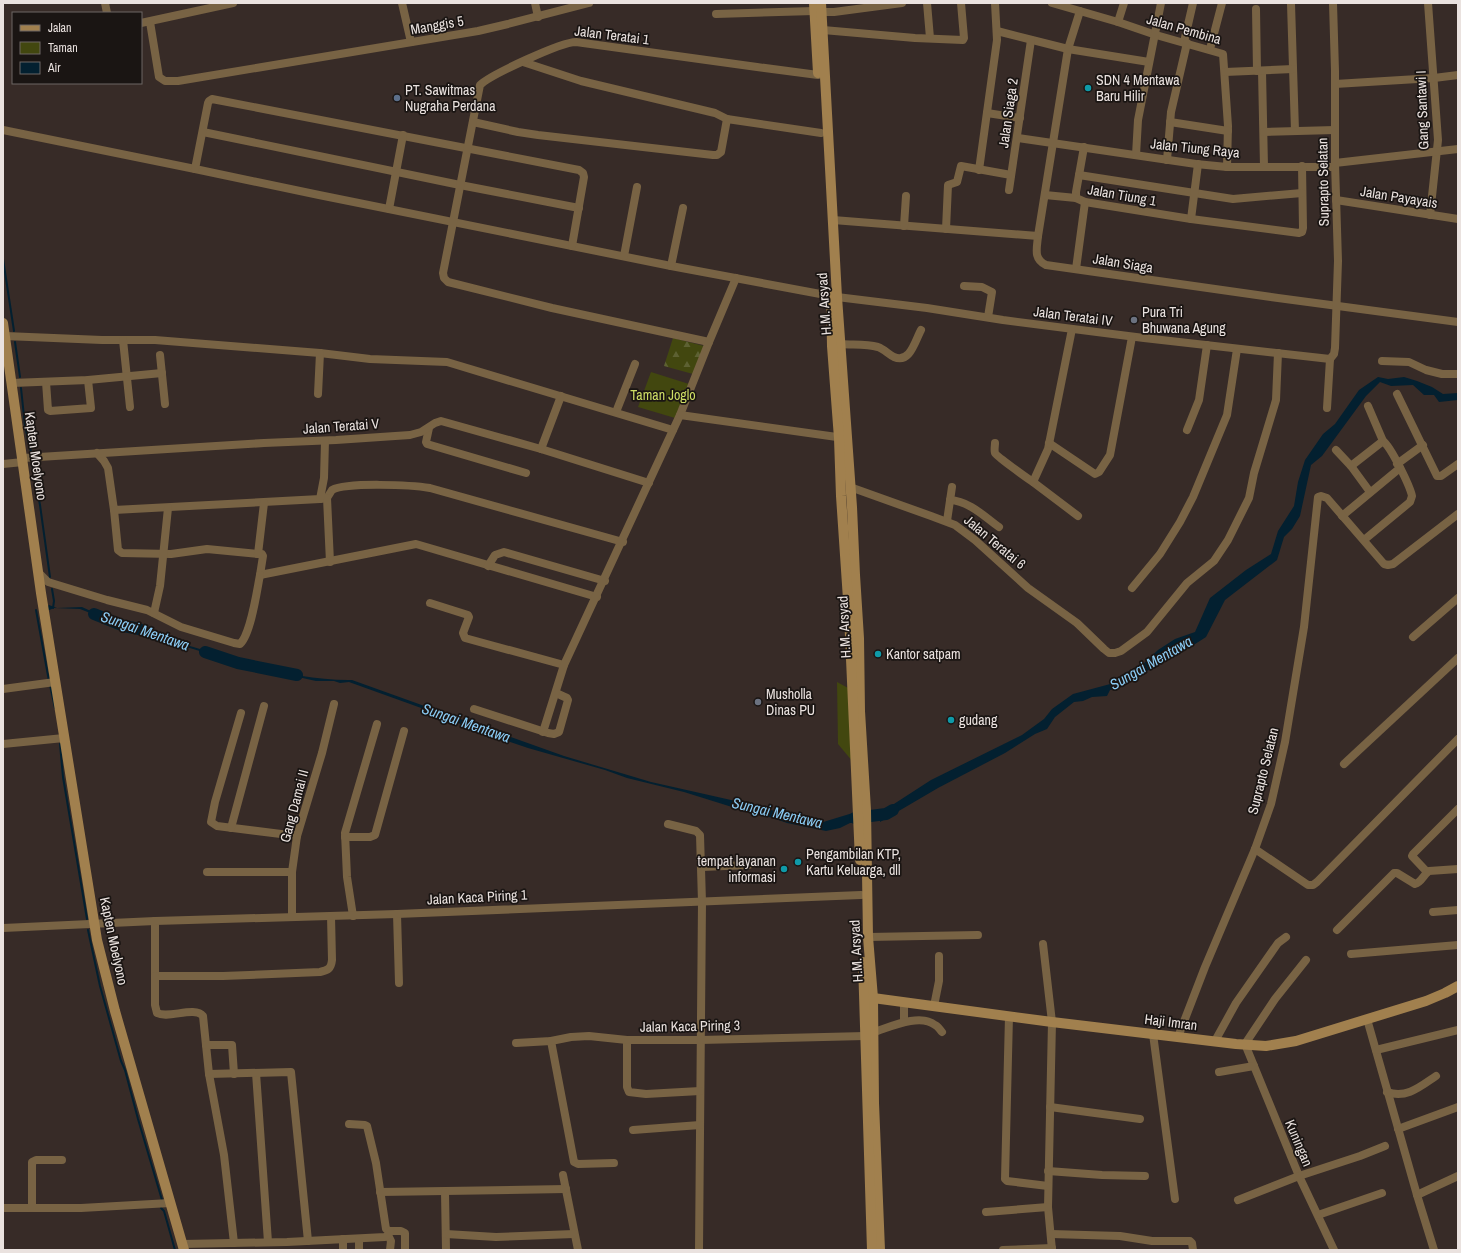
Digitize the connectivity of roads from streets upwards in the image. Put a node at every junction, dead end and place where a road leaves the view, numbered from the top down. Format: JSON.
{"nodes":[{"id":1,"x":233,"y":3,"type":"edge"},
{"id":2,"x":402,"y":3,"type":"edge"},
{"id":3,"x":535,"y":3,"type":"edge"},
{"id":4,"x":589,"y":3,"type":"edge"},
{"id":5,"x":902,"y":3,"type":"edge"},
{"id":6,"x":927,"y":3,"type":"edge"},
{"id":7,"x":961,"y":3,"type":"edge"},
{"id":8,"x":994,"y":3,"type":"edge"},
{"id":9,"x":1052,"y":3,"type":"edge"},
{"id":10,"x":1124,"y":3,"type":"edge"},
{"id":11,"x":1161,"y":3,"type":"edge"},
{"id":12,"x":1192,"y":3,"type":"edge"},
{"id":13,"x":1222,"y":3,"type":"edge"},
{"id":14,"x":1333,"y":3,"type":"edge"},
{"id":15,"x":1428,"y":3,"type":"edge"},
{"id":16,"x":1291,"y":4,"type":"dead end"},
{"id":17,"x":869,"y":5,"type":"edge"},
{"id":18,"x":818,"y":7,"type":"edge"},
{"id":19,"x":1256,"y":8,"type":"dead end"},
{"id":20,"x":1080,"y":11,"type":"junction"},
{"id":21,"x":716,"y":14,"type":"dead end"},
{"id":22,"x":538,"y":17,"type":"junction"},
{"id":23,"x":150,"y":22,"type":"junction"},
{"id":24,"x":1118,"y":22,"type":"junction"},
{"id":25,"x":142,"y":24,"type":"edge"},
{"id":26,"x":823,"y":30,"type":"junction"},
{"id":27,"x":997,"y":31,"type":"junction"},
{"id":28,"x":1156,"y":35,"type":"junction"},
{"id":29,"x":930,"y":38,"type":"junction"},
{"id":30,"x":1031,"y":40,"type":"junction"},
{"id":31,"x":411,"y":42,"type":"junction"},
{"id":32,"x":1186,"y":43,"type":"junction"},
{"id":33,"x":820,"y":46,"type":"junction"},
{"id":34,"x":1068,"y":49,"type":"junction"},
{"id":35,"x":1210,"y":49,"type":"junction"},
{"id":36,"x":522,"y":62,"type":"junction"},
{"id":37,"x":1149,"y":62,"type":"junction"},
{"id":38,"x":1293,"y":69,"type":"junction"},
{"id":39,"x":1259,"y":71,"type":"junction"},
{"id":40,"x":1225,"y":72,"type":"junction"},
{"id":41,"x":818,"y":75,"type":"junction"},
{"id":42,"x":1458,"y":75,"type":"edge"},
{"id":43,"x":1434,"y":78,"type":"junction"},
{"id":44,"x":1335,"y":84,"type":"junction"},
{"id":45,"x":987,"y":112,"type":"junction"},
{"id":46,"x":1020,"y":118,"type":"junction"},
{"id":47,"x":727,"y":119,"type":"junction"},
{"id":48,"x":473,"y":122,"type":"junction"},
{"id":49,"x":1170,"y":122,"type":"junction"},
{"id":50,"x":3,"y":130,"type":"edge"},
{"id":51,"x":1228,"y":130,"type":"junction"},
{"id":52,"x":1335,"y":130,"type":"junction"},
{"id":53,"x":1295,"y":131,"type":"junction"},
{"id":54,"x":202,"y":132,"type":"junction"},
{"id":55,"x":1264,"y":132,"type":"junction"},
{"id":56,"x":821,"y":133,"type":"junction"},
{"id":57,"x":403,"y":136,"type":"junction"},
{"id":58,"x":1018,"y":138,"type":"junction"},
{"id":59,"x":1053,"y":142,"type":"junction"},
{"id":60,"x":1084,"y":147,"type":"junction"},
{"id":61,"x":468,"y":149,"type":"junction"},
{"id":62,"x":1458,"y":149,"type":"edge"},
{"id":63,"x":1437,"y":152,"type":"junction"},
{"id":64,"x":1136,"y":155,"type":"junction"},
{"id":65,"x":1167,"y":160,"type":"junction"},
{"id":66,"x":1198,"y":164,"type":"junction"},
{"id":67,"x":1335,"y":165,"type":"junction"},
{"id":68,"x":1302,"y":166,"type":"junction"},
{"id":69,"x":1227,"y":167,"type":"junction"},
{"id":70,"x":1264,"y":167,"type":"junction"},
{"id":71,"x":195,"y":169,"type":"junction"},
{"id":72,"x":979,"y":170,"type":"junction"},
{"id":73,"x":396,"y":172,"type":"junction"},
{"id":74,"x":1011,"y":175,"type":"junction"},
{"id":75,"x":1079,"y":175,"type":"junction"},
{"id":76,"x":460,"y":185,"type":"junction"},
{"id":77,"x":637,"y":188,"type":"dead end"},
{"id":78,"x":1010,"y":190,"type":"dead end"},
{"id":79,"x":1194,"y":193,"type":"junction"},
{"id":80,"x":1302,"y":193,"type":"junction"},
{"id":81,"x":1045,"y":195,"type":"junction"},
{"id":82,"x":906,"y":196,"type":"dead end"},
{"id":83,"x":1076,"y":198,"type":"junction"},
{"id":84,"x":1336,"y":200,"type":"junction"},
{"id":85,"x":1085,"y":202,"type":"junction"},
{"id":86,"x":579,"y":208,"type":"junction"},
{"id":87,"x":682,"y":208,"type":"dead end"},
{"id":88,"x":389,"y":209,"type":"junction"},
{"id":89,"x":1430,"y":215,"type":"junction"},
{"id":90,"x":1191,"y":219,"type":"junction"},
{"id":91,"x":1458,"y":219,"type":"edge"},
{"id":92,"x":833,"y":220,"type":"junction"},
{"id":93,"x":453,"y":222,"type":"junction"},
{"id":94,"x":904,"y":226,"type":"junction"},
{"id":95,"x":946,"y":229,"type":"junction"},
{"id":96,"x":1038,"y":236,"type":"junction"},
{"id":97,"x":572,"y":246,"type":"junction"},
{"id":98,"x":624,"y":256,"type":"junction"},
{"id":99,"x":671,"y":266,"type":"junction"},
{"id":100,"x":1076,"y":269,"type":"junction"},
{"id":101,"x":736,"y":278,"type":"junction"},
{"id":102,"x":964,"y":286,"type":"dead end"},
{"id":103,"x":834,"y":296,"type":"junction"},
{"id":104,"x":1337,"y":306,"type":"junction"},
{"id":105,"x":988,"y":318,"type":"junction"},
{"id":106,"x":1458,"y":322,"type":"edge"},
{"id":107,"x":3,"y":323,"type":"edge"},
{"id":108,"x":1072,"y":329,"type":"junction"},
{"id":109,"x":920,"y":330,"type":"dead end"},
{"id":110,"x":5,"y":336,"type":"junction"},
{"id":111,"x":1132,"y":337,"type":"junction"},
{"id":112,"x":123,"y":340,"type":"junction"},
{"id":113,"x":709,"y":342,"type":"junction"},
{"id":114,"x":841,"y":344,"type":"junction"},
{"id":115,"x":1207,"y":345,"type":"junction"},
{"id":116,"x":1236,"y":349,"type":"junction"},
{"id":117,"x":1278,"y":353,"type":"junction"},
{"id":118,"x":320,"y":354,"type":"junction"},
{"id":119,"x":160,"y":355,"type":"dead end"},
{"id":120,"x":1330,"y":359,"type":"junction"},
{"id":121,"x":1382,"y":360,"type":"dead end"},
{"id":122,"x":635,"y":364,"type":"dead end"},
{"id":123,"x":162,"y":373,"type":"junction"},
{"id":124,"x":1458,"y":374,"type":"edge"},
{"id":125,"x":127,"y":377,"type":"junction"},
{"id":126,"x":88,"y":380,"type":"junction"},
{"id":127,"x":46,"y":382,"type":"junction"},
{"id":128,"x":12,"y":383,"type":"junction"},
{"id":129,"x":318,"y":394,"type":"dead end"},
{"id":130,"x":1398,"y":394,"type":"dead end"},
{"id":131,"x":561,"y":396,"type":"junction"},
{"id":132,"x":165,"y":404,"type":"dead end"},
{"id":133,"x":1368,"y":406,"type":"dead end"},
{"id":134,"x":130,"y":407,"type":"dead end"},
{"id":135,"x":1327,"y":408,"type":"dead end"},
{"id":136,"x":616,"y":412,"type":"junction"},
{"id":137,"x":680,"y":415,"type":"junction"},
{"id":138,"x":429,"y":428,"type":"junction"},
{"id":139,"x":673,"y":430,"type":"junction"},
{"id":140,"x":1187,"y":430,"type":"dead end"},
{"id":141,"x":843,"y":438,"type":"junction"},
{"id":142,"x":326,"y":441,"type":"junction"},
{"id":143,"x":1383,"y":441,"type":"junction"},
{"id":144,"x":995,"y":443,"type":"dead end"},
{"id":145,"x":1049,"y":443,"type":"junction"},
{"id":146,"x":1423,"y":445,"type":"junction"},
{"id":147,"x":541,"y":449,"type":"junction"},
{"id":148,"x":1336,"y":450,"type":"dead end"},
{"id":149,"x":97,"y":453,"type":"junction"},
{"id":150,"x":23,"y":460,"type":"junction"},
{"id":151,"x":3,"y":464,"type":"edge"},
{"id":152,"x":1458,"y":464,"type":"edge"},
{"id":153,"x":1350,"y":466,"type":"junction"},
{"id":154,"x":1398,"y":466,"type":"junction"},
{"id":155,"x":526,"y":473,"type":"dead end"},
{"id":156,"x":1033,"y":482,"type":"junction"},
{"id":157,"x":649,"y":483,"type":"junction"},
{"id":158,"x":850,"y":487,"type":"junction"},
{"id":159,"x":952,"y":487,"type":"dead end"},
{"id":160,"x":1370,"y":492,"type":"junction"},
{"id":161,"x":324,"y":498,"type":"junction"},
{"id":162,"x":950,"y":500,"type":"junction"},
{"id":163,"x":264,"y":502,"type":"junction"},
{"id":164,"x":168,"y":508,"type":"junction"},
{"id":165,"x":114,"y":510,"type":"junction"},
{"id":166,"x":1458,"y":514,"type":"edge"},
{"id":167,"x":1078,"y":516,"type":"dead end"},
{"id":168,"x":1342,"y":516,"type":"junction"},
{"id":169,"x":947,"y":521,"type":"junction"},
{"id":170,"x":999,"y":527,"type":"dead end"},
{"id":171,"x":1364,"y":540,"type":"junction"},
{"id":172,"x":623,"y":542,"type":"junction"},
{"id":173,"x":164,"y":554,"type":"junction"},
{"id":174,"x":258,"y":554,"type":"junction"},
{"id":175,"x":330,"y":562,"type":"junction"},
{"id":176,"x":488,"y":566,"type":"junction"},
{"id":177,"x":39,"y":573,"type":"junction"},
{"id":178,"x":260,"y":574,"type":"junction"},
{"id":179,"x":605,"y":581,"type":"junction"},
{"id":180,"x":1132,"y":588,"type":"dead end"},
{"id":181,"x":597,"y":597,"type":"junction"},
{"id":182,"x":1458,"y":598,"type":"edge"},
{"id":183,"x":430,"y":603,"type":"dead end"},
{"id":184,"x":154,"y":613,"type":"junction"},
{"id":185,"x":1413,"y":637,"type":"dead end"},
{"id":186,"x":1458,"y":658,"type":"edge"},
{"id":187,"x":564,"y":665,"type":"junction"},
{"id":188,"x":55,"y":682,"type":"junction"},
{"id":189,"x":3,"y":689,"type":"edge"},
{"id":190,"x":556,"y":693,"type":"junction"},
{"id":191,"x":334,"y":704,"type":"dead end"},
{"id":192,"x":264,"y":706,"type":"dead end"},
{"id":193,"x":474,"y":709,"type":"dead end"},
{"id":194,"x":241,"y":713,"type":"dead end"},
{"id":195,"x":377,"y":724,"type":"dead end"},
{"id":196,"x":404,"y":731,"type":"dead end"},
{"id":197,"x":543,"y":732,"type":"junction"},
{"id":198,"x":64,"y":738,"type":"junction"},
{"id":199,"x":1457,"y":742,"type":"edge"},
{"id":200,"x":3,"y":744,"type":"edge"},
{"id":201,"x":1344,"y":764,"type":"dead end"},
{"id":202,"x":1458,"y":809,"type":"edge"},
{"id":203,"x":862,"y":810,"type":"junction"},
{"id":204,"x":668,"y":824,"type":"dead end"},
{"id":205,"x":862,"y":825,"type":"junction"},
{"id":206,"x":231,"y":828,"type":"junction"},
{"id":207,"x":297,"y":836,"type":"junction"},
{"id":208,"x":345,"y":837,"type":"junction"},
{"id":209,"x":1255,"y":849,"type":"junction"},
{"id":210,"x":748,"y":865,"type":"dead end"},
{"id":211,"x":702,"y":867,"type":"junction"},
{"id":212,"x":1458,"y":869,"type":"edge"},
{"id":213,"x":206,"y":872,"type":"dead end"},
{"id":214,"x":292,"y":872,"type":"junction"},
{"id":215,"x":1427,"y":872,"type":"junction"},
{"id":216,"x":861,"y":895,"type":"junction"},
{"id":217,"x":702,"y":902,"type":"junction"},
{"id":218,"x":1458,"y":910,"type":"edge"},
{"id":219,"x":1433,"y":912,"type":"dead end"},
{"id":220,"x":397,"y":914,"type":"junction"},
{"id":221,"x":331,"y":916,"type":"junction"},
{"id":222,"x":353,"y":916,"type":"junction"},
{"id":223,"x":292,"y":917,"type":"junction"},
{"id":224,"x":155,"y":921,"type":"junction"},
{"id":225,"x":94,"y":924,"type":"junction"},
{"id":226,"x":3,"y":928,"type":"edge"},
{"id":227,"x":1337,"y":930,"type":"dead end"},
{"id":228,"x":978,"y":935,"type":"dead end"},
{"id":229,"x":868,"y":937,"type":"junction"},
{"id":230,"x":1286,"y":937,"type":"dead end"},
{"id":231,"x":1043,"y":944,"type":"dead end"},
{"id":232,"x":1458,"y":945,"type":"edge"},
{"id":233,"x":1351,"y":954,"type":"dead end"},
{"id":234,"x":939,"y":956,"type":"dead end"},
{"id":235,"x":1306,"y":960,"type":"dead end"},
{"id":236,"x":155,"y":976,"type":"junction"},
{"id":237,"x":399,"y":983,"type":"dead end"},
{"id":238,"x":1458,"y":986,"type":"edge"},
{"id":239,"x":873,"y":998,"type":"junction"},
{"id":240,"x":904,"y":1003,"type":"junction"},
{"id":241,"x":934,"y":1006,"type":"junction"},
{"id":242,"x":1009,"y":1016,"type":"junction"},
{"id":243,"x":1367,"y":1019,"type":"junction"},
{"id":244,"x":904,"y":1022,"type":"junction"},
{"id":245,"x":1052,"y":1022,"type":"junction"},
{"id":246,"x":1458,"y":1030,"type":"edge"},
{"id":247,"x":942,"y":1032,"type":"dead end"},
{"id":248,"x":869,"y":1034,"type":"junction"},
{"id":249,"x":1153,"y":1034,"type":"junction"},
{"id":250,"x":1178,"y":1037,"type":"junction"},
{"id":251,"x":627,"y":1040,"type":"junction"},
{"id":252,"x":700,"y":1040,"type":"junction"},
{"id":253,"x":551,"y":1041,"type":"junction"},
{"id":254,"x":1215,"y":1041,"type":"junction"},
{"id":255,"x":516,"y":1043,"type":"dead end"},
{"id":256,"x":1245,"y":1044,"type":"junction"},
{"id":257,"x":206,"y":1045,"type":"junction"},
{"id":258,"x":1376,"y":1050,"type":"junction"},
{"id":259,"x":1254,"y":1066,"type":"junction"},
{"id":260,"x":1218,"y":1072,"type":"dead end"},
{"id":261,"x":256,"y":1073,"type":"junction"},
{"id":262,"x":209,"y":1074,"type":"junction"},
{"id":263,"x":234,"y":1074,"type":"junction"},
{"id":264,"x":1436,"y":1076,"type":"dead end"},
{"id":265,"x":700,"y":1091,"type":"junction"},
{"id":266,"x":1387,"y":1092,"type":"junction"},
{"id":267,"x":871,"y":1103,"type":"junction"},
{"id":268,"x":1050,"y":1107,"type":"junction"},
{"id":269,"x":1458,"y":1107,"type":"edge"},
{"id":270,"x":1140,"y":1119,"type":"dead end"},
{"id":271,"x":349,"y":1124,"type":"dead end"},
{"id":272,"x":700,"y":1125,"type":"junction"},
{"id":273,"x":1398,"y":1129,"type":"junction"},
{"id":274,"x":633,"y":1130,"type":"dead end"},
{"id":275,"x":1385,"y":1146,"type":"dead end"},
{"id":276,"x":62,"y":1160,"type":"dead end"},
{"id":277,"x":614,"y":1163,"type":"dead end"},
{"id":278,"x":1048,"y":1171,"type":"junction"},
{"id":279,"x":563,"y":1175,"type":"dead end"},
{"id":280,"x":1145,"y":1176,"type":"dead end"},
{"id":281,"x":1299,"y":1176,"type":"junction"},
{"id":282,"x":1458,"y":1176,"type":"edge"},
{"id":283,"x":1048,"y":1186,"type":"junction"},
{"id":284,"x":566,"y":1189,"type":"junction"},
{"id":285,"x":380,"y":1192,"type":"junction"},
{"id":286,"x":445,"y":1192,"type":"junction"},
{"id":287,"x":1382,"y":1193,"type":"dead end"},
{"id":288,"x":1416,"y":1195,"type":"junction"},
{"id":289,"x":1175,"y":1199,"type":"dead end"},
{"id":290,"x":1238,"y":1200,"type":"dead end"},
{"id":291,"x":170,"y":1203,"type":"junction"},
{"id":292,"x":1048,"y":1207,"type":"junction"},
{"id":293,"x":3,"y":1208,"type":"edge"},
{"id":294,"x":32,"y":1208,"type":"junction"},
{"id":295,"x":986,"y":1212,"type":"dead end"},
{"id":296,"x":1318,"y":1215,"type":"junction"},
{"id":297,"x":389,"y":1233,"type":"junction"},
{"id":298,"x":446,"y":1234,"type":"junction"},
{"id":299,"x":574,"y":1234,"type":"junction"},
{"id":300,"x":1051,"y":1234,"type":"junction"},
{"id":301,"x":359,"y":1238,"type":"junction"},
{"id":302,"x":343,"y":1239,"type":"junction"},
{"id":303,"x":308,"y":1241,"type":"junction"},
{"id":304,"x":268,"y":1242,"type":"junction"},
{"id":305,"x":234,"y":1243,"type":"junction"},
{"id":306,"x":183,"y":1247,"type":"edge"},
{"id":307,"x":1052,"y":1249,"type":"edge"},
{"id":308,"x":342,"y":1250,"type":"edge"},
{"id":309,"x":359,"y":1250,"type":"edge"},
{"id":310,"x":390,"y":1250,"type":"edge"},
{"id":311,"x":405,"y":1250,"type":"edge"},
{"id":312,"x":446,"y":1250,"type":"edge"},
{"id":313,"x":578,"y":1250,"type":"edge"},
{"id":314,"x":699,"y":1250,"type":"edge"},
{"id":315,"x":872,"y":1250,"type":"edge"},
{"id":316,"x":880,"y":1250,"type":"edge"},
{"id":317,"x":1003,"y":1250,"type":"edge"},
{"id":318,"x":1193,"y":1250,"type":"edge"},
{"id":319,"x":1334,"y":1250,"type":"edge"},
{"id":320,"x":1434,"y":1250,"type":"edge"}],
"edges":[{"from":1,"to":23,"type":"street"},
{"from":2,"to":31,"type":"street"},
{"from":3,"to":22,"type":"street"},
{"from":4,"to":22,"type":"street","name":"Manggis 5"},
{"from":5,"to":17,"type":"street"},
{"from":6,"to":29,"type":"street"},
{"from":7,"to":29,"type":"street"},
{"from":8,"to":27,"type":"street"},
{"from":9,"to":20,"type":"street","name":"Jalan Pembina"},
{"from":10,"to":24,"type":"street"},
{"from":11,"to":28,"type":"street"},
{"from":12,"to":32,"type":"street"},
{"from":13,"to":35,"type":"street"},
{"from":14,"to":44,"type":"street","name":"Suprapto Selatan"},
{"from":15,"to":43,"type":"street","name":"Gang Santawi I"},
{"from":16,"to":38,"type":"street"},
{"from":17,"to":18,"type":"street"},
{"from":18,"to":21,"type":"street"},
{"from":18,"to":26,"type":"street","name":"H.M. Arsyad"},
{"from":18,"to":33,"type":"street","name":"H.M. Arsyad"},
{"from":19,"to":39,"type":"street"},
{"from":20,"to":24,"type":"street","name":"Jalan Pembina"},
{"from":20,"to":34,"type":"street","name":"Jalan Siaga"},
{"from":22,"to":31,"type":"street","name":"Manggis 5"},
{"from":23,"to":25,"type":"street"},
{"from":23,"to":31,"type":"street","name":"Manggis 5"},
{"from":24,"to":28,"type":"street","name":"Jalan Pembina"},
{"from":26,"to":29,"type":"street"},
{"from":26,"to":33,"type":"street","name":"H.M. Arsyad"},
{"from":27,"to":30,"type":"street"},
{"from":27,"to":45,"type":"street"},
{"from":28,"to":32,"type":"street","name":"Jalan Pembina"},
{"from":28,"to":37,"type":"street"},
{"from":30,"to":34,"type":"street"},
{"from":30,"to":46,"type":"street","name":"Jalan Siaga 2"},
{"from":32,"to":35,"type":"street","name":"Jalan Pembina"},
{"from":32,"to":49,"type":"street"},
{"from":33,"to":41,"type":"street","name":"H.M. Arsyad"},
{"from":33,"to":92,"type":"street","name":"H.M. Arsyad"},
{"from":34,"to":37,"type":"street"},
{"from":34,"to":59,"type":"street","name":"Jalan Siaga"},
{"from":35,"to":40,"type":"street","name":"Jalan Pembina"},
{"from":36,"to":41,"type":"street","name":"Jalan Teratai 1"},
{"from":36,"to":47,"type":"street"},
{"from":36,"to":48,"type":"street","name":"Jalan Teratai 1"},
{"from":37,"to":64,"type":"street"},
{"from":38,"to":39,"type":"street"},
{"from":38,"to":53,"type":"street"},
{"from":39,"to":40,"type":"street"},
{"from":39,"to":55,"type":"street"},
{"from":40,"to":51,"type":"street","name":"Jalan Pembina"},
{"from":41,"to":56,"type":"street","name":"H.M. Arsyad"},
{"from":42,"to":43,"type":"street"},
{"from":43,"to":44,"type":"street"},
{"from":43,"to":63,"type":"street","name":"Gang Santawi I"},
{"from":44,"to":52,"type":"street","name":"Suprapto Selatan"},
{"from":45,"to":46,"type":"street"},
{"from":45,"to":72,"type":"street"},
{"from":46,"to":58,"type":"street","name":"Jalan Siaga 2"},
{"from":47,"to":48,"type":"street"},
{"from":47,"to":56,"type":"street"},
{"from":48,"to":61,"type":"street","name":"Jalan Teratai 1"},
{"from":49,"to":51,"type":"street"},
{"from":49,"to":65,"type":"street"},
{"from":50,"to":71,"type":"street","name":"Jalan Teratai IV"},
{"from":51,"to":69,"type":"street","name":"Jalan Pembina"},
{"from":52,"to":53,"type":"street"},
{"from":52,"to":67,"type":"street","name":"Suprapto Selatan"},
{"from":53,"to":55,"type":"street"},
{"from":54,"to":57,"type":"street"},
{"from":54,"to":71,"type":"street"},
{"from":54,"to":73,"type":"street"},
{"from":55,"to":70,"type":"street"},
{"from":56,"to":103,"type":"street","name":"H.M. Arsyad"},
{"from":57,"to":61,"type":"street"},
{"from":57,"to":73,"type":"street"},
{"from":58,"to":59,"type":"street","name":"Jalan Tiung Raya"},
{"from":58,"to":74,"type":"street","name":"Jalan Siaga 2"},
{"from":59,"to":60,"type":"street","name":"Jalan Tiung Raya"},
{"from":59,"to":81,"type":"street","name":"Jalan Siaga"},
{"from":60,"to":64,"type":"street","name":"Jalan Tiung Raya"},
{"from":60,"to":75,"type":"street","name":"Jalan Tiung 1"},
{"from":61,"to":76,"type":"street","name":"Jalan Teratai 1"},
{"from":61,"to":86,"type":"street"},
{"from":62,"to":63,"type":"street","name":"Jalan Tiung Raya"},
{"from":63,"to":67,"type":"street","name":"Jalan Tiung Raya"},
{"from":63,"to":89,"type":"street","name":"Gang Santawi I"},
{"from":64,"to":65,"type":"street","name":"Jalan Tiung Raya"},
{"from":65,"to":66,"type":"street","name":"Jalan Tiung Raya"},
{"from":66,"to":69,"type":"street","name":"Jalan Tiung Raya"},
{"from":66,"to":79,"type":"street"},
{"from":67,"to":68,"type":"street","name":"Jalan Tiung Raya"},
{"from":67,"to":84,"type":"street","name":"Suprapto Selatan"},
{"from":68,"to":70,"type":"street","name":"Jalan Tiung Raya"},
{"from":68,"to":80,"type":"street"},
{"from":69,"to":70,"type":"street","name":"Jalan Tiung Raya"},
{"from":71,"to":88,"type":"street","name":"Jalan Teratai IV"},
{"from":72,"to":74,"type":"street"},
{"from":72,"to":95,"type":"street"},
{"from":73,"to":76,"type":"street"},
{"from":73,"to":88,"type":"street"},
{"from":74,"to":78,"type":"street","name":"Jalan Siaga 2"},
{"from":75,"to":79,"type":"street"},
{"from":75,"to":83,"type":"street","name":"Jalan Tiung 1"},
{"from":76,"to":86,"type":"street"},
{"from":76,"to":93,"type":"street","name":"Jalan Teratai 1"},
{"from":77,"to":98,"type":"street"},
{"from":79,"to":80,"type":"street"},
{"from":79,"to":90,"type":"street"},
{"from":80,"to":90,"type":"street","name":"Jalan Tiung 1"},
{"from":81,"to":83,"type":"street"},
{"from":81,"to":96,"type":"street","name":"Jalan Siaga"},
{"from":82,"to":94,"type":"street"},
{"from":83,"to":85,"type":"street","name":"Jalan Tiung 1"},
{"from":84,"to":89,"type":"street","name":"Jalan Payayais"},
{"from":84,"to":104,"type":"street","name":"Suprapto Selatan"},
{"from":85,"to":90,"type":"street","name":"Jalan Tiung 1"},
{"from":85,"to":100,"type":"street"},
{"from":86,"to":97,"type":"street"},
{"from":87,"to":99,"type":"street"},
{"from":88,"to":93,"type":"street","name":"Jalan Teratai IV"},
{"from":89,"to":91,"type":"street","name":"Jalan Payayais"},
{"from":92,"to":94,"type":"street"},
{"from":92,"to":103,"type":"street","name":"H.M. Arsyad"},
{"from":93,"to":97,"type":"street","name":"Jalan Teratai IV"},
{"from":93,"to":113,"type":"street","name":"Jalan Teratai 1"},
{"from":94,"to":95,"type":"street"},
{"from":95,"to":96,"type":"street"},
{"from":96,"to":100,"type":"street","name":"Jalan Siaga"},
{"from":97,"to":98,"type":"street","name":"Jalan Teratai IV"},
{"from":98,"to":99,"type":"street","name":"Jalan Teratai IV"},
{"from":99,"to":101,"type":"street","name":"Jalan Teratai IV"},
{"from":100,"to":104,"type":"street","name":"Jalan Siaga"},
{"from":101,"to":103,"type":"street","name":"Jalan Teratai IV"},
{"from":101,"to":113,"type":"street"},
{"from":102,"to":105,"type":"street"},
{"from":103,"to":105,"type":"street","name":"Jalan Teratai IV"},
{"from":103,"to":114,"type":"street","name":"H.M. Arsyad"},
{"from":103,"to":141,"type":"street","name":"H.M. Arsyad"},
{"from":104,"to":106,"type":"street","name":"Jalan Siaga"},
{"from":104,"to":120,"type":"street","name":"Suprapto Selatan"},
{"from":105,"to":108,"type":"street","name":"Jalan Teratai IV"},
{"from":107,"to":110,"type":"street","name":"Kapten Moelyono"},
{"from":108,"to":111,"type":"street","name":"Jalan Teratai IV"},
{"from":108,"to":145,"type":"street"},
{"from":109,"to":114,"type":"street"},
{"from":110,"to":112,"type":"street"},
{"from":110,"to":128,"type":"street","name":"Kapten Moelyono"},
{"from":111,"to":115,"type":"street","name":"Jalan Teratai IV"},
{"from":111,"to":145,"type":"street"},
{"from":112,"to":118,"type":"street"},
{"from":112,"to":125,"type":"street"},
{"from":113,"to":137,"type":"street"},
{"from":114,"to":141,"type":"street","name":"H.M. Arsyad"},
{"from":115,"to":116,"type":"street","name":"Jalan Teratai IV"},
{"from":115,"to":140,"type":"street"},
{"from":116,"to":117,"type":"street","name":"Jalan Teratai IV"},
{"from":116,"to":180,"type":"street"},
{"from":117,"to":120,"type":"street","name":"Jalan Teratai IV"},
{"from":117,"to":169,"type":"street","name":"Jalan Teratai 6"},
{"from":118,"to":129,"type":"street"},
{"from":118,"to":131,"type":"street"},
{"from":119,"to":123,"type":"street"},
{"from":120,"to":135,"type":"street","name":"Suprapto Selatan"},
{"from":121,"to":124,"type":"street"},
{"from":122,"to":136,"type":"street"},
{"from":123,"to":125,"type":"street"},
{"from":123,"to":132,"type":"street"},
{"from":125,"to":126,"type":"street"},
{"from":125,"to":134,"type":"street"},
{"from":126,"to":127,"type":"street"},
{"from":126,"to":127,"type":"street"},
{"from":127,"to":128,"type":"street"},
{"from":128,"to":150,"type":"street","name":"Kapten Moelyono"},
{"from":130,"to":146,"type":"street"},
{"from":131,"to":136,"type":"street"},
{"from":131,"to":147,"type":"street"},
{"from":133,"to":143,"type":"street"},
{"from":136,"to":139,"type":"street"},
{"from":137,"to":139,"type":"street"},
{"from":137,"to":141,"type":"street"},
{"from":138,"to":142,"type":"street","name":"Jalan Teratai V"},
{"from":138,"to":147,"type":"street","name":"Jalan Teratai V"},
{"from":138,"to":155,"type":"street"},
{"from":139,"to":157,"type":"street"},
{"from":141,"to":158,"type":"street","name":"H.M. Arsyad"},
{"from":141,"to":203,"type":"street","name":"H.M. Arsyad"},
{"from":142,"to":149,"type":"street","name":"Jalan Teratai V"},
{"from":142,"to":161,"type":"street"},
{"from":143,"to":153,"type":"street"},
{"from":143,"to":154,"type":"street"},
{"from":144,"to":156,"type":"street"},
{"from":145,"to":156,"type":"street"},
{"from":146,"to":152,"type":"street"},
{"from":146,"to":154,"type":"street"},
{"from":147,"to":157,"type":"street","name":"Jalan Teratai V"},
{"from":148,"to":153,"type":"street"},
{"from":149,"to":150,"type":"street","name":"Jalan Teratai V"},
{"from":149,"to":165,"type":"street"},
{"from":150,"to":151,"type":"street","name":"Jalan Teratai V"},
{"from":150,"to":177,"type":"street","name":"Kapten Moelyono"},
{"from":153,"to":160,"type":"street"},
{"from":154,"to":160,"type":"street"},
{"from":154,"to":171,"type":"street"},
{"from":156,"to":167,"type":"street"},
{"from":157,"to":172,"type":"street"},
{"from":158,"to":169,"type":"street","name":"Jalan Teratai 6"},
{"from":158,"to":203,"type":"street","name":"H.M. Arsyad"},
{"from":159,"to":162,"type":"street"},
{"from":160,"to":168,"type":"street"},
{"from":161,"to":163,"type":"street"},
{"from":161,"to":172,"type":"street"},
{"from":161,"to":175,"type":"street"},
{"from":162,"to":169,"type":"street"},
{"from":162,"to":170,"type":"street"},
{"from":163,"to":164,"type":"street"},
{"from":163,"to":174,"type":"street"},
{"from":164,"to":165,"type":"street"},
{"from":164,"to":173,"type":"street"},
{"from":165,"to":173,"type":"street"},
{"from":166,"to":171,"type":"street"},
{"from":168,"to":171,"type":"street"},
{"from":168,"to":209,"type":"street","name":"Suprapto Selatan"},
{"from":172,"to":179,"type":"street"},
{"from":173,"to":174,"type":"street"},
{"from":173,"to":184,"type":"street"},
{"from":174,"to":178,"type":"street"},
{"from":175,"to":176,"type":"street"},
{"from":175,"to":178,"type":"street"},
{"from":176,"to":179,"type":"street"},
{"from":176,"to":181,"type":"street"},
{"from":177,"to":184,"type":"street"},
{"from":177,"to":188,"type":"street","name":"Kapten Moelyono"},
{"from":178,"to":184,"type":"street"},
{"from":179,"to":181,"type":"street"},
{"from":181,"to":187,"type":"street"},
{"from":182,"to":185,"type":"street"},
{"from":183,"to":187,"type":"street"},
{"from":186,"to":201,"type":"street"},
{"from":187,"to":190,"type":"street"},
{"from":188,"to":189,"type":"street"},
{"from":188,"to":198,"type":"street","name":"Kapten Moelyono"},
{"from":190,"to":197,"type":"street"},
{"from":190,"to":197,"type":"street"},
{"from":191,"to":207,"type":"street","name":"Gang Damai II"},
{"from":192,"to":206,"type":"street"},
{"from":193,"to":197,"type":"street"},
{"from":194,"to":206,"type":"street"},
{"from":195,"to":208,"type":"street"},
{"from":196,"to":208,"type":"street"},
{"from":198,"to":200,"type":"street"},
{"from":198,"to":225,"type":"street","name":"Kapten Moelyono"},
{"from":199,"to":209,"type":"street"},
{"from":202,"to":215,"type":"street"},
{"from":203,"to":205,"type":"street","name":"H.M. Arsyad"},
{"from":204,"to":211,"type":"street"},
{"from":205,"to":216,"type":"street","name":"H.M. Arsyad"},
{"from":205,"to":229,"type":"street","name":"H.M. Arsyad"},
{"from":206,"to":207,"type":"street"},
{"from":207,"to":214,"type":"street","name":"Gang Damai II"},
{"from":208,"to":222,"type":"street"},
{"from":209,"to":250,"type":"street","name":"Suprapto Selatan"},
{"from":210,"to":211,"type":"street"},
{"from":211,"to":217,"type":"street"},
{"from":212,"to":215,"type":"street"},
{"from":213,"to":214,"type":"street"},
{"from":214,"to":223,"type":"street","name":"Gang Damai II"},
{"from":215,"to":227,"type":"street"},
{"from":216,"to":217,"type":"street","name":"Jalan Kaca Piring 1"},
{"from":216,"to":248,"type":"street","name":"H.M. Arsyad"},
{"from":217,"to":220,"type":"street","name":"Jalan Kaca Piring 1"},
{"from":217,"to":252,"type":"street"},
{"from":218,"to":219,"type":"street"},
{"from":220,"to":222,"type":"street","name":"Jalan Kaca Piring 1"},
{"from":220,"to":237,"type":"street"},
{"from":221,"to":222,"type":"street","name":"Jalan Kaca Piring 1"},
{"from":221,"to":223,"type":"street","name":"Jalan Kaca Piring 1"},
{"from":221,"to":236,"type":"street"},
{"from":223,"to":224,"type":"street","name":"Jalan Kaca Piring 1"},
{"from":224,"to":225,"type":"street","name":"Jalan Kaca Piring 1"},
{"from":224,"to":236,"type":"street"},
{"from":225,"to":226,"type":"street","name":"Jalan Kaca Piring 1"},
{"from":225,"to":291,"type":"street","name":"Kapten Moelyono"},
{"from":228,"to":229,"type":"street"},
{"from":229,"to":239,"type":"street","name":"H.M. Arsyad"},
{"from":230,"to":254,"type":"street"},
{"from":231,"to":245,"type":"street"},
{"from":232,"to":233,"type":"street"},
{"from":234,"to":241,"type":"street"},
{"from":235,"to":256,"type":"street"},
{"from":236,"to":257,"type":"street"},
{"from":238,"to":243,"type":"street","name":"Haji Imran"},
{"from":239,"to":240,"type":"street","name":"Haji Imran"},
{"from":239,"to":248,"type":"street","name":"H.M. Arsyad"},
{"from":240,"to":241,"type":"street","name":"Haji Imran"},
{"from":240,"to":244,"type":"street"},
{"from":241,"to":242,"type":"street","name":"Haji Imran"},
{"from":242,"to":245,"type":"street","name":"Haji Imran"},
{"from":242,"to":283,"type":"street"},
{"from":243,"to":256,"type":"street","name":"Haji Imran"},
{"from":243,"to":258,"type":"street"},
{"from":244,"to":247,"type":"street","name":"Jalan Kaca Piring 3"},
{"from":244,"to":248,"type":"street","name":"Jalan Kaca Piring 3"},
{"from":245,"to":249,"type":"street","name":"Haji Imran"},
{"from":245,"to":268,"type":"street"},
{"from":246,"to":258,"type":"street"},
{"from":248,"to":252,"type":"street","name":"Jalan Kaca Piring 3"},
{"from":248,"to":267,"type":"street","name":"H.M. Arsyad"},
{"from":249,"to":250,"type":"street","name":"Haji Imran"},
{"from":249,"to":289,"type":"street"},
{"from":250,"to":254,"type":"street","name":"Haji Imran"},
{"from":251,"to":252,"type":"street","name":"Jalan Kaca Piring 3"},
{"from":251,"to":253,"type":"street","name":"Jalan Kaca Piring 3"},
{"from":251,"to":265,"type":"street"},
{"from":252,"to":265,"type":"street"},
{"from":253,"to":255,"type":"street","name":"Jalan Kaca Piring 3"},
{"from":253,"to":277,"type":"street"},
{"from":254,"to":256,"type":"street","name":"Haji Imran"},
{"from":256,"to":259,"type":"street","name":"Kuningan"},
{"from":257,"to":262,"type":"street"},
{"from":257,"to":263,"type":"street"},
{"from":258,"to":266,"type":"street"},
{"from":259,"to":260,"type":"street"},
{"from":259,"to":281,"type":"street","name":"Kuningan"},
{"from":261,"to":263,"type":"street"},
{"from":261,"to":303,"type":"street"},
{"from":261,"to":304,"type":"street"},
{"from":262,"to":263,"type":"street"},
{"from":262,"to":305,"type":"street"},
{"from":264,"to":266,"type":"street"},
{"from":265,"to":272,"type":"street"},
{"from":266,"to":273,"type":"street"},
{"from":267,"to":315,"type":"street","name":"H.M. Arsyad"},
{"from":267,"to":316,"type":"street","name":"H.M. Arsyad"},
{"from":268,"to":270,"type":"street"},
{"from":268,"to":278,"type":"street"},
{"from":269,"to":273,"type":"street"},
{"from":271,"to":285,"type":"street"},
{"from":272,"to":274,"type":"street"},
{"from":272,"to":314,"type":"street"},
{"from":273,"to":288,"type":"street"},
{"from":275,"to":281,"type":"street"},
{"from":276,"to":294,"type":"street"},
{"from":278,"to":280,"type":"street"},
{"from":278,"to":283,"type":"street"},
{"from":279,"to":284,"type":"street"},
{"from":281,"to":290,"type":"street"},
{"from":281,"to":296,"type":"street","name":"Kuningan"},
{"from":282,"to":288,"type":"street"},
{"from":283,"to":292,"type":"street"},
{"from":284,"to":286,"type":"street"},
{"from":284,"to":299,"type":"street"},
{"from":285,"to":286,"type":"street"},
{"from":285,"to":297,"type":"street"},
{"from":286,"to":298,"type":"street"},
{"from":287,"to":296,"type":"street"},
{"from":288,"to":320,"type":"street"},
{"from":291,"to":294,"type":"street"},
{"from":291,"to":306,"type":"street","name":"Kapten Moelyono"},
{"from":292,"to":295,"type":"street"},
{"from":292,"to":300,"type":"street"},
{"from":293,"to":294,"type":"street"},
{"from":296,"to":319,"type":"street","name":"Kuningan"},
{"from":297,"to":301,"type":"street"},
{"from":297,"to":310,"type":"street"},
{"from":297,"to":311,"type":"street"},
{"from":298,"to":299,"type":"street"},
{"from":298,"to":312,"type":"street"},
{"from":299,"to":313,"type":"street"},
{"from":300,"to":307,"type":"street"},
{"from":300,"to":318,"type":"street"},
{"from":301,"to":302,"type":"street"},
{"from":301,"to":309,"type":"street"},
{"from":302,"to":303,"type":"street"},
{"from":302,"to":308,"type":"street"},
{"from":303,"to":304,"type":"street"},
{"from":304,"to":305,"type":"street"},
{"from":305,"to":306,"type":"street"},
{"from":307,"to":317,"type":"street"}]}
